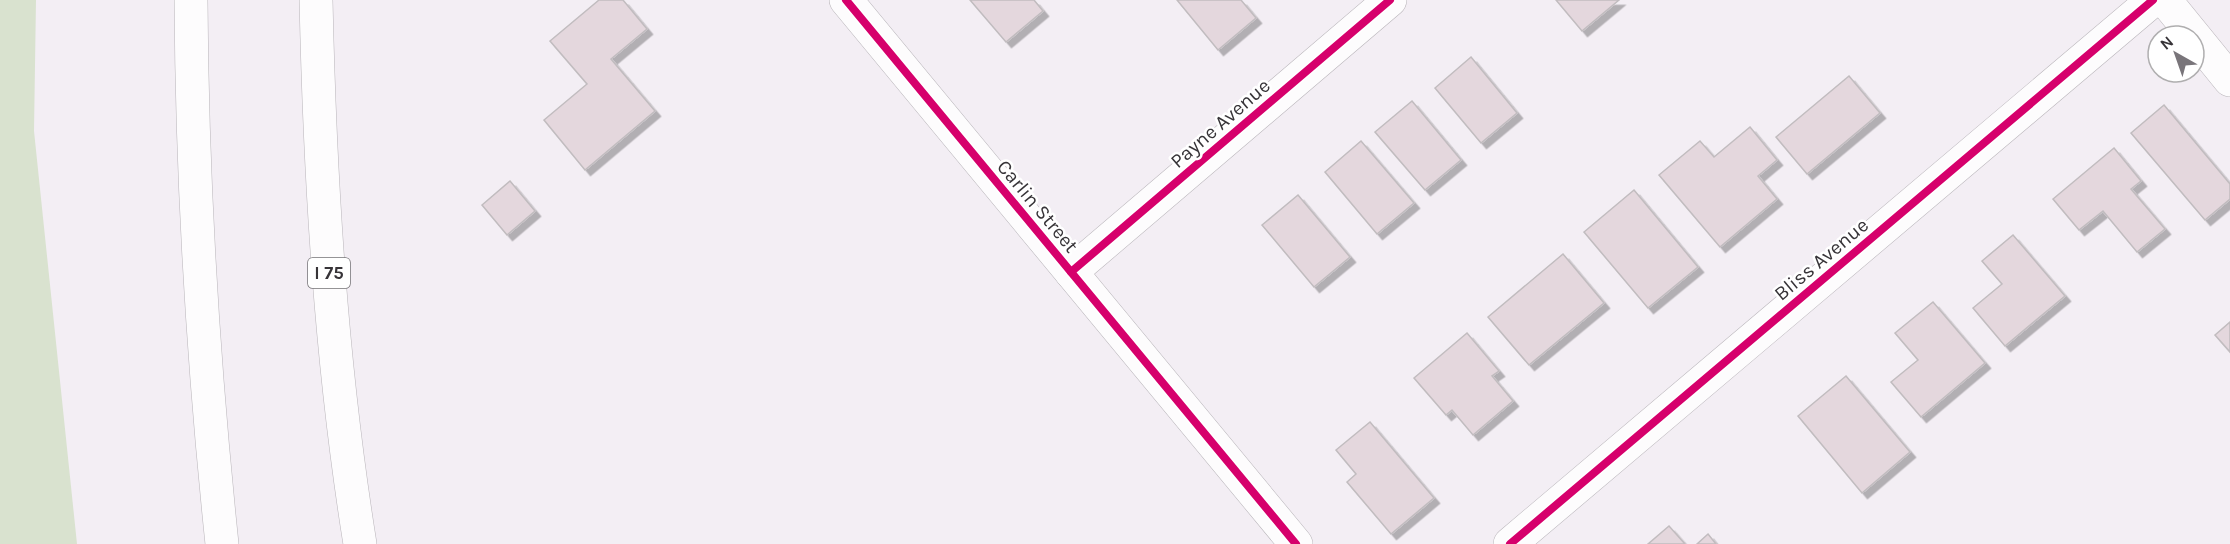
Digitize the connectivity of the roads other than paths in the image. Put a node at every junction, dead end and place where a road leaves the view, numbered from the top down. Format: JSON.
{"nodes":[{"id":1,"x":191,"y":0,"type":"edge"},
{"id":2,"x":316,"y":0,"type":"edge"},
{"id":3,"x":846,"y":0,"type":"edge"},
{"id":4,"x":1390,"y":0,"type":"edge"},
{"id":5,"x":2153,"y":0,"type":"edge"},
{"id":6,"x":2166,"y":0,"type":"edge"},
{"id":7,"x":2230,"y":80,"type":"edge"},
{"id":8,"x":1071,"y":272,"type":"junction"},
{"id":9,"x":222,"y":544,"type":"edge"},
{"id":10,"x":360,"y":544,"type":"edge"},
{"id":11,"x":1296,"y":544,"type":"edge"},
{"id":12,"x":1510,"y":544,"type":"edge"}],
"edges":[{"from":1,"to":9,"type":"main road"},
{"from":2,"to":10,"type":"main road","number":"I 75"},
{"from":3,"to":8,"type":"main road","name":"Carlin Street"},
{"from":4,"to":8,"type":"main road","name":"Payne Avenue"},
{"from":5,"to":12,"type":"main road","name":"Bliss Avenue"},
{"from":6,"to":7,"type":"main road"},
{"from":8,"to":11,"type":"main road","name":"Carlin Street"}]}
